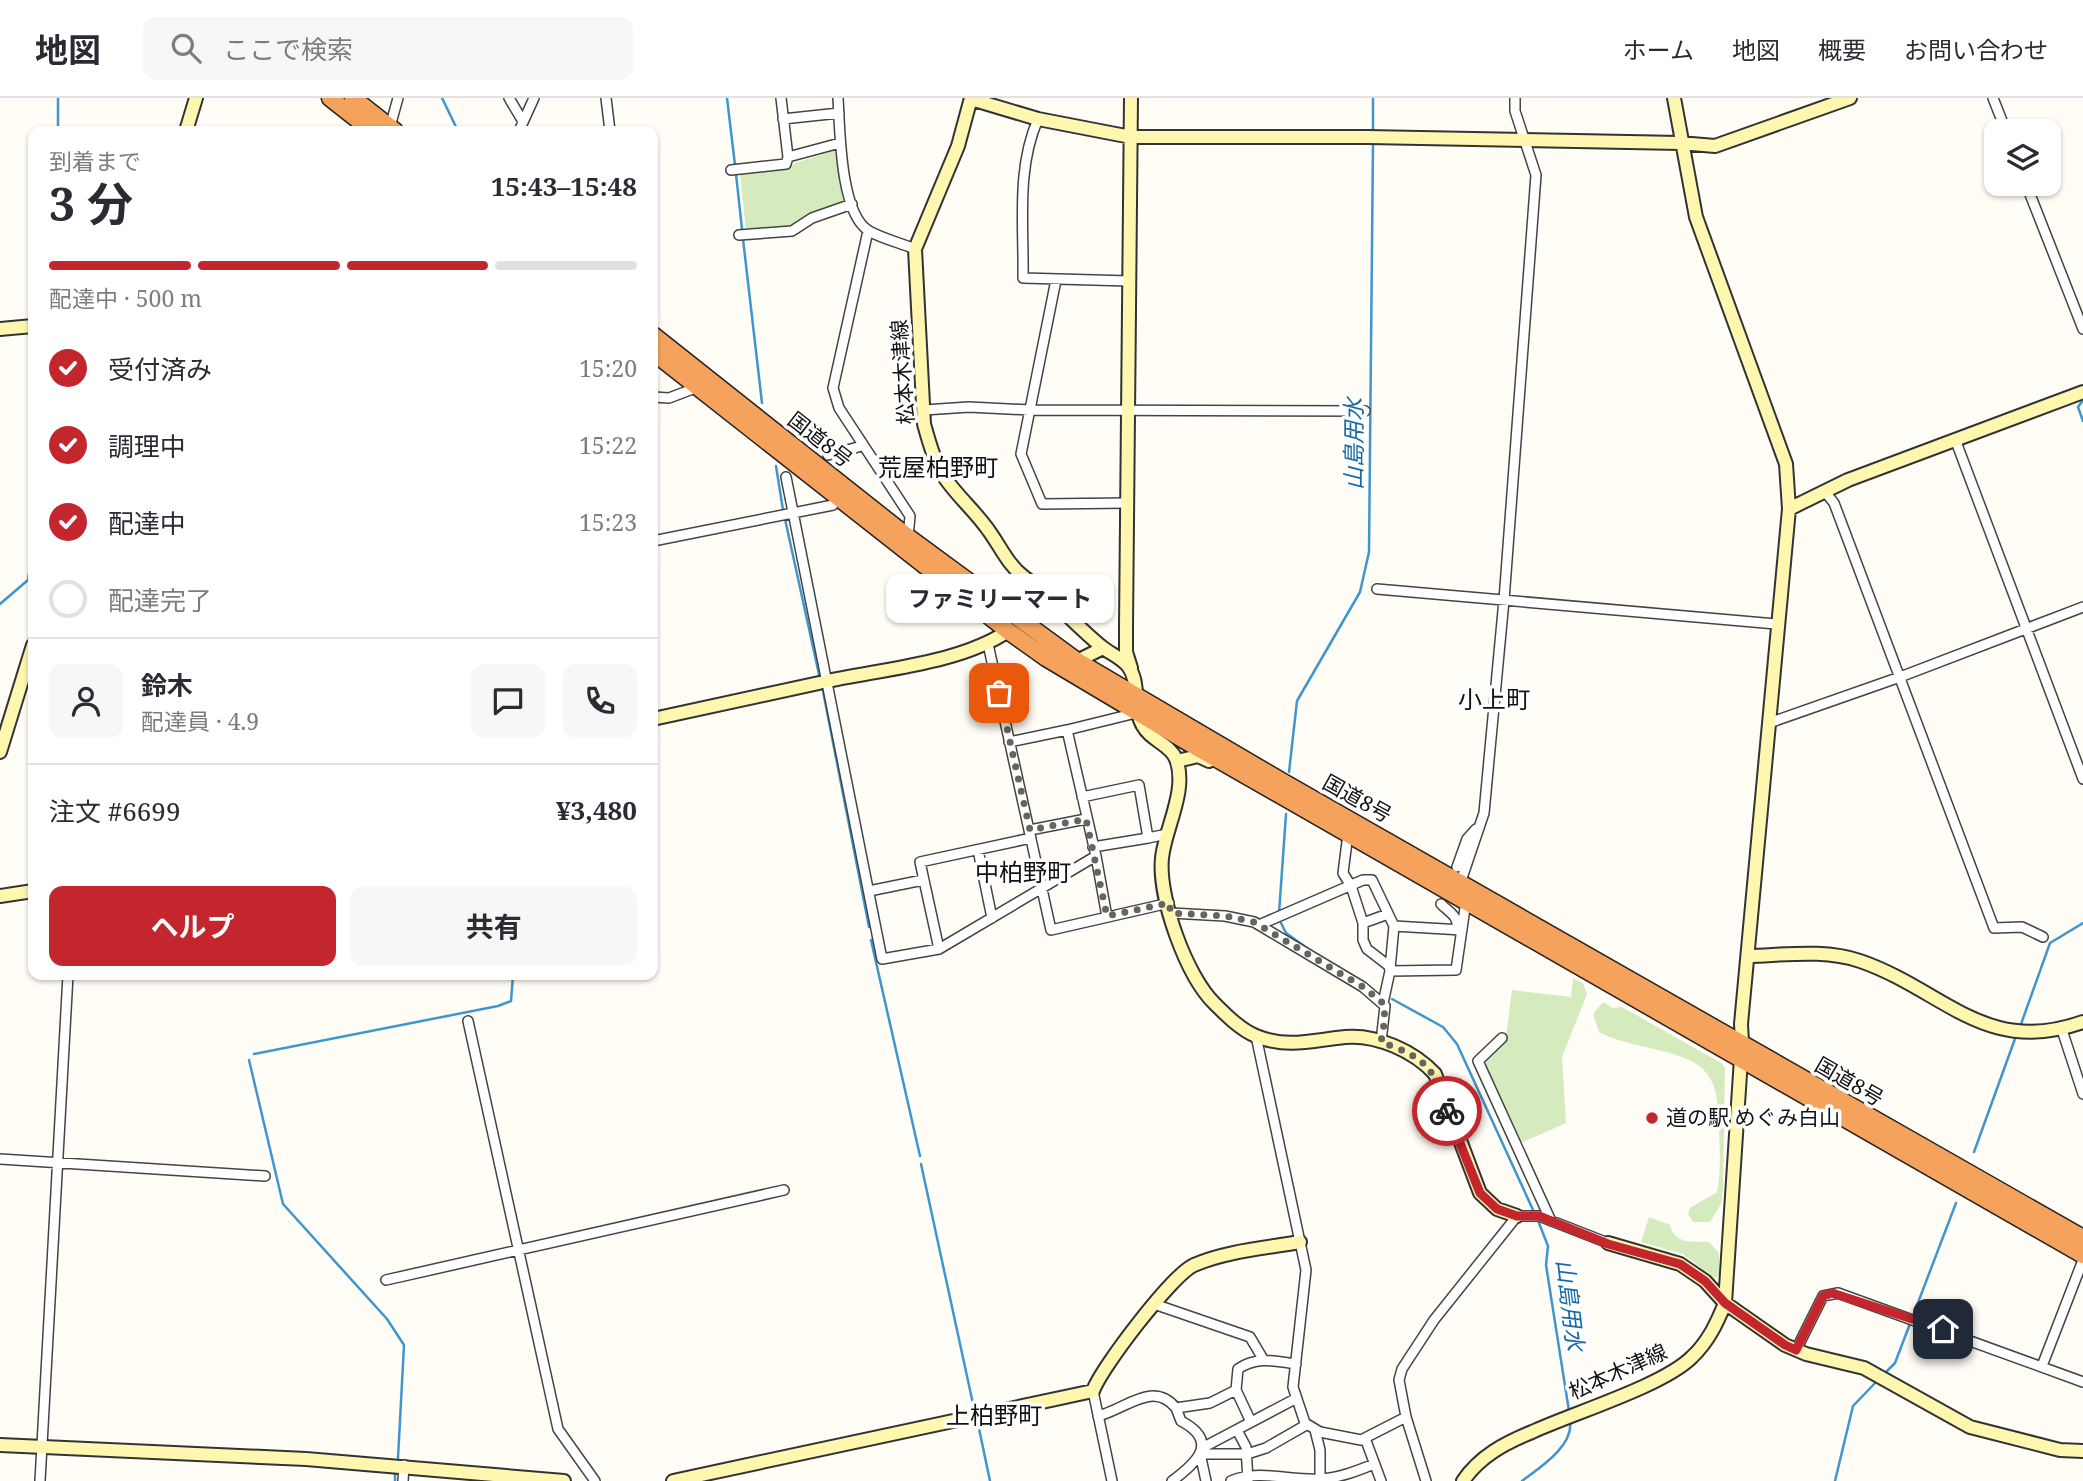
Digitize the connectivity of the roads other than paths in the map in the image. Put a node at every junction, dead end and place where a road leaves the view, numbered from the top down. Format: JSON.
{"nodes":[{"id":1,"x":196,"y":98,"type":"edge"},
{"id":2,"x":330,"y":98,"type":"edge"},
{"id":3,"x":353,"y":98,"type":"edge"},
{"id":4,"x":398,"y":98,"type":"edge"},
{"id":5,"x":509,"y":98,"type":"edge"},
{"id":6,"x":534,"y":98,"type":"edge"},
{"id":7,"x":606,"y":98,"type":"edge"},
{"id":8,"x":781,"y":98,"type":"edge"},
{"id":9,"x":838,"y":98,"type":"edge"},
{"id":10,"x":970,"y":98,"type":"edge"},
{"id":11,"x":1131,"y":98,"type":"edge"},
{"id":12,"x":1515,"y":98,"type":"edge"},
{"id":13,"x":1674,"y":98,"type":"edge"},
{"id":14,"x":1850,"y":98,"type":"edge"},
{"id":15,"x":1993,"y":98,"type":"edge"},
{"id":16,"x":839,"y":113,"type":"junction"},
{"id":17,"x":1038,"y":119,"type":"junction"},
{"id":18,"x":2001,"y":119,"type":"edge"},
{"id":19,"x":522,"y":120,"type":"junction"},
{"id":20,"x":783,"y":120,"type":"junction"},
{"id":21,"x":188,"y":126,"type":"edge"},
{"id":22,"x":366,"y":126,"type":"edge"},
{"id":23,"x":389,"y":126,"type":"edge"},
{"id":24,"x":393,"y":126,"type":"edge"},
{"id":25,"x":520,"y":126,"type":"edge"},
{"id":26,"x":609,"y":126,"type":"edge"},
{"id":27,"x":1131,"y":137,"type":"junction"},
{"id":28,"x":1524,"y":139,"type":"junction"},
{"id":29,"x":840,"y":143,"type":"junction"},
{"id":30,"x":1680,"y":143,"type":"junction"},
{"id":31,"x":788,"y":158,"type":"junction"},
{"id":32,"x":732,"y":170,"type":"dead end"},
{"id":33,"x":2031,"y":196,"type":"edge"},
{"id":34,"x":852,"y":204,"type":"junction"},
{"id":35,"x":868,"y":231,"type":"junction"},
{"id":36,"x":739,"y":235,"type":"dead end"},
{"id":37,"x":915,"y":249,"type":"junction"},
{"id":38,"x":1056,"y":280,"type":"junction"},
{"id":39,"x":1129,"y":281,"type":"junction"},
{"id":40,"x":28,"y":326,"type":"edge"},
{"id":41,"x":0,"y":329,"type":"edge"},
{"id":42,"x":2083,"y":330,"type":"edge"},
{"id":43,"x":658,"y":339,"type":"edge"},
{"id":44,"x":658,"y":356,"type":"edge"},
{"id":45,"x":698,"y":387,"type":"junction"},
{"id":46,"x":2083,"y":392,"type":"edge"},
{"id":47,"x":658,"y":397,"type":"edge"},
{"id":48,"x":924,"y":410,"type":"junction"},
{"id":49,"x":1030,"y":410,"type":"junction"},
{"id":50,"x":1128,"y":410,"type":"junction"},
{"id":51,"x":1366,"y":411,"type":"dead end"},
{"id":52,"x":1955,"y":439,"type":"junction"},
{"id":53,"x":862,"y":446,"type":"junction"},
{"id":54,"x":828,"y":455,"type":"dead end"},
{"id":55,"x":786,"y":477,"type":"dead end"},
{"id":56,"x":1826,"y":493,"type":"junction"},
{"id":57,"x":838,"y":498,"type":"junction"},
{"id":58,"x":1127,"y":503,"type":"junction"},
{"id":59,"x":1789,"y":509,"type":"junction"},
{"id":60,"x":792,"y":512,"type":"junction"},
{"id":61,"x":908,"y":537,"type":"junction"},
{"id":62,"x":658,"y":540,"type":"edge"},
{"id":63,"x":1377,"y":589,"type":"dead end"},
{"id":64,"x":1504,"y":600,"type":"junction"},
{"id":65,"x":2083,"y":607,"type":"edge"},
{"id":66,"x":1776,"y":624,"type":"junction"},
{"id":67,"x":2026,"y":628,"type":"junction"},
{"id":68,"x":1008,"y":631,"type":"junction"},
{"id":69,"x":988,"y":644,"type":"junction"},
{"id":70,"x":1103,"y":648,"type":"junction"},
{"id":71,"x":28,"y":661,"type":"edge"},
{"id":72,"x":1077,"y":661,"type":"junction"},
{"id":73,"x":1134,"y":675,"type":"junction"},
{"id":74,"x":1900,"y":677,"type":"junction"},
{"id":75,"x":823,"y":682,"type":"junction"},
{"id":76,"x":1137,"y":705,"type":"junction"},
{"id":77,"x":658,"y":718,"type":"edge"},
{"id":78,"x":1769,"y":723,"type":"junction"},
{"id":79,"x":1067,"y":730,"type":"junction"},
{"id":80,"x":1009,"y":742,"type":"junction"},
{"id":81,"x":0,"y":752,"type":"edge"},
{"id":82,"x":1177,"y":761,"type":"junction"},
{"id":83,"x":2083,"y":779,"type":"edge"},
{"id":84,"x":1269,"y":789,"type":"junction"},
{"id":85,"x":1082,"y":797,"type":"junction"},
{"id":86,"x":1086,"y":819,"type":"junction"},
{"id":87,"x":1480,"y":825,"type":"junction"},
{"id":88,"x":1030,"y":834,"type":"junction"},
{"id":89,"x":1167,"y":834,"type":"junction"},
{"id":90,"x":1348,"y":834,"type":"junction"},
{"id":91,"x":1148,"y":838,"type":"junction"},
{"id":92,"x":978,"y":849,"type":"junction"},
{"id":93,"x":1095,"y":851,"type":"junction"},
{"id":94,"x":1459,"y":874,"type":"junction"},
{"id":95,"x":923,"y":880,"type":"junction"},
{"id":96,"x":1351,"y":886,"type":"junction"},
{"id":97,"x":1041,"y":890,"type":"junction"},
{"id":98,"x":869,"y":891,"type":"junction"},
{"id":99,"x":28,"y":892,"type":"edge"},
{"id":100,"x":0,"y":895,"type":"edge"},
{"id":101,"x":1466,"y":901,"type":"junction"},
{"id":102,"x":1441,"y":904,"type":"dead end"},
{"id":103,"x":1170,"y":908,"type":"junction"},
{"id":104,"x":1388,"y":914,"type":"junction"},
{"id":105,"x":1107,"y":916,"type":"junction"},
{"id":106,"x":992,"y":918,"type":"junction"},
{"id":107,"x":1363,"y":923,"type":"junction"},
{"id":108,"x":1259,"y":925,"type":"junction"},
{"id":109,"x":1394,"y":926,"type":"junction"},
{"id":110,"x":1459,"y":930,"type":"junction"},
{"id":111,"x":2043,"y":937,"type":"dead end"},
{"id":112,"x":939,"y":949,"type":"junction"},
{"id":113,"x":1748,"y":956,"type":"junction"},
{"id":114,"x":1390,"y":970,"type":"junction"},
{"id":115,"x":68,"y":980,"type":"edge"},
{"id":116,"x":1383,"y":1003,"type":"junction"},
{"id":117,"x":468,"y":1021,"type":"dead end"},
{"id":118,"x":2083,"y":1022,"type":"edge"},
{"id":119,"x":2062,"y":1030,"type":"junction"},
{"id":120,"x":1256,"y":1036,"type":"junction"},
{"id":121,"x":1502,"y":1038,"type":"dead end"},
{"id":122,"x":1381,"y":1042,"type":"junction"},
{"id":123,"x":1742,"y":1043,"type":"junction"},
{"id":124,"x":1741,"y":1061,"type":"junction"},
{"id":125,"x":2083,"y":1094,"type":"edge"},
{"id":126,"x":0,"y":1159,"type":"edge"},
{"id":127,"x":60,"y":1161,"type":"junction"},
{"id":128,"x":265,"y":1176,"type":"dead end"},
{"id":129,"x":784,"y":1190,"type":"dead end"},
{"id":130,"x":1517,"y":1216,"type":"junction"},
{"id":131,"x":1551,"y":1221,"type":"junction"},
{"id":132,"x":2083,"y":1238,"type":"edge"},
{"id":133,"x":1300,"y":1241,"type":"junction"},
{"id":134,"x":1608,"y":1244,"type":"joint"},
{"id":135,"x":517,"y":1250,"type":"junction"},
{"id":136,"x":2083,"y":1255,"type":"edge"},
{"id":137,"x":2083,"y":1261,"type":"edge"},
{"id":138,"x":386,"y":1280,"type":"dead end"},
{"id":139,"x":1725,"y":1303,"type":"junction"},
{"id":140,"x":1154,"y":1304,"type":"junction"},
{"id":141,"x":1796,"y":1350,"type":"junction"},
{"id":142,"x":1263,"y":1359,"type":"junction"},
{"id":143,"x":1296,"y":1364,"type":"junction"},
{"id":144,"x":2042,"y":1366,"type":"junction"},
{"id":145,"x":2083,"y":1382,"type":"edge"},
{"id":146,"x":1236,"y":1390,"type":"junction"},
{"id":147,"x":1093,"y":1391,"type":"junction"},
{"id":148,"x":1295,"y":1399,"type":"junction"},
{"id":149,"x":1176,"y":1408,"type":"junction"},
{"id":150,"x":1097,"y":1416,"type":"junction"},
{"id":151,"x":1406,"y":1417,"type":"junction"},
{"id":152,"x":1251,"y":1422,"type":"junction"},
{"id":153,"x":1306,"y":1425,"type":"junction"},
{"id":154,"x":1237,"y":1430,"type":"junction"},
{"id":155,"x":1315,"y":1430,"type":"junction"},
{"id":156,"x":1365,"y":1438,"type":"junction"},
{"id":157,"x":0,"y":1446,"type":"edge"},
{"id":158,"x":42,"y":1448,"type":"junction"},
{"id":159,"x":2083,"y":1451,"type":"edge"},
{"id":160,"x":1201,"y":1453,"type":"junction"},
{"id":161,"x":1247,"y":1454,"type":"junction"},
{"id":162,"x":1374,"y":1464,"type":"junction"},
{"id":163,"x":404,"y":1465,"type":"junction"},
{"id":164,"x":1248,"y":1479,"type":"edge"},
{"id":165,"x":1320,"y":1480,"type":"edge"},
{"id":166,"x":40,"y":1481,"type":"edge"},
{"id":167,"x":403,"y":1481,"type":"edge"},
{"id":168,"x":564,"y":1481,"type":"edge"},
{"id":169,"x":595,"y":1481,"type":"edge"},
{"id":170,"x":673,"y":1481,"type":"edge"},
{"id":171,"x":1112,"y":1481,"type":"edge"},
{"id":172,"x":1172,"y":1481,"type":"edge"},
{"id":173,"x":1206,"y":1481,"type":"edge"},
{"id":174,"x":1231,"y":1481,"type":"edge"},
{"id":175,"x":1381,"y":1481,"type":"edge"},
{"id":176,"x":1426,"y":1481,"type":"edge"},
{"id":177,"x":1463,"y":1481,"type":"edge"}],
"edges":[{"from":1,"to":21,"type":"street"},
{"from":2,"to":22,"type":"highway"},
{"from":3,"to":23,"type":"highway"},
{"from":4,"to":24,"type":"street"},
{"from":5,"to":19,"type":"street"},
{"from":6,"to":19,"type":"street"},
{"from":7,"to":26,"type":"street"},
{"from":8,"to":20,"type":"street"},
{"from":9,"to":16,"type":"street"},
{"from":10,"to":17,"type":"street"},
{"from":10,"to":37,"type":"street","name":"松本木津線"},
{"from":11,"to":27,"type":"street"},
{"from":12,"to":28,"type":"street"},
{"from":13,"to":30,"type":"street","name":"松本木津線"},
{"from":14,"to":30,"type":"street"},
{"from":15,"to":18,"type":"street"},
{"from":16,"to":20,"type":"street"},
{"from":16,"to":29,"type":"street"},
{"from":17,"to":27,"type":"street"},
{"from":17,"to":38,"type":"street"},
{"from":19,"to":25,"type":"street"},
{"from":20,"to":31,"type":"street"},
{"from":27,"to":28,"type":"street"},
{"from":27,"to":39,"type":"street"},
{"from":28,"to":30,"type":"street"},
{"from":28,"to":64,"type":"street"},
{"from":29,"to":31,"type":"street"},
{"from":29,"to":34,"type":"street"},
{"from":30,"to":59,"type":"street","name":"松本木津線"},
{"from":31,"to":32,"type":"street"},
{"from":33,"to":42,"type":"street"},
{"from":34,"to":35,"type":"street"},
{"from":34,"to":36,"type":"street"},
{"from":35,"to":37,"type":"street"},
{"from":35,"to":53,"type":"street"},
{"from":37,"to":48,"type":"street","name":"松本木津線"},
{"from":38,"to":39,"type":"street"},
{"from":38,"to":49,"type":"street"},
{"from":39,"to":50,"type":"street"},
{"from":40,"to":41,"type":"street"},
{"from":43,"to":61,"type":"highway","name":"国道8号"},
{"from":44,"to":45,"type":"highway","name":"国道8号"},
{"from":45,"to":47,"type":"street"},
{"from":45,"to":57,"type":"highway","name":"国道8号"},
{"from":46,"to":52,"type":"street"},
{"from":48,"to":49,"type":"street"},
{"from":48,"to":70,"type":"street","name":"松本木津線"},
{"from":49,"to":50,"type":"street"},
{"from":49,"to":58,"type":"street"},
{"from":50,"to":51,"type":"street"},
{"from":50,"to":58,"type":"street"},
{"from":52,"to":56,"type":"street"},
{"from":52,"to":67,"type":"street"},
{"from":53,"to":54,"type":"street"},
{"from":53,"to":61,"type":"street"},
{"from":55,"to":60,"type":"street"},
{"from":56,"to":59,"type":"street"},
{"from":56,"to":74,"type":"street"},
{"from":57,"to":60,"type":"street"},
{"from":57,"to":68,"type":"highway","name":"国道8号"},
{"from":58,"to":73,"type":"street"},
{"from":59,"to":66,"type":"street","name":"松本木津線"},
{"from":60,"to":62,"type":"street"},
{"from":60,"to":75,"type":"street"},
{"from":61,"to":72,"type":"highway","name":"国道8号"},
{"from":63,"to":64,"type":"street"},
{"from":64,"to":66,"type":"street"},
{"from":64,"to":87,"type":"street"},
{"from":65,"to":67,"type":"street"},
{"from":66,"to":78,"type":"street","name":"松本木津線"},
{"from":67,"to":74,"type":"street"},
{"from":67,"to":83,"type":"street"},
{"from":68,"to":69,"type":"street"},
{"from":68,"to":76,"type":"highway","name":"国道8号"},
{"from":69,"to":75,"type":"street"},
{"from":69,"to":80,"type":"street"},
{"from":70,"to":72,"type":"street"},
{"from":70,"to":73,"type":"street","name":"松本木津線"},
{"from":71,"to":81,"type":"street"},
{"from":72,"to":76,"type":"highway","name":"国道8号"},
{"from":73,"to":76,"type":"street"},
{"from":74,"to":78,"type":"street"},
{"from":74,"to":111,"type":"street"},
{"from":75,"to":77,"type":"street"},
{"from":75,"to":98,"type":"street"},
{"from":76,"to":79,"type":"street"},
{"from":76,"to":82,"type":"street"},
{"from":76,"to":84,"type":"highway","name":"国道8号"},
{"from":76,"to":94,"type":"highway","name":"国道8号"},
{"from":78,"to":113,"type":"street","name":"松本木津線"},
{"from":79,"to":80,"type":"street"},
{"from":79,"to":85,"type":"street"},
{"from":80,"to":88,"type":"street"},
{"from":82,"to":84,"type":"street"},
{"from":82,"to":89,"type":"street"},
{"from":84,"to":90,"type":"highway","name":"国道8号"},
{"from":85,"to":86,"type":"street"},
{"from":85,"to":91,"type":"street"},
{"from":86,"to":88,"type":"street"},
{"from":86,"to":93,"type":"street"},
{"from":87,"to":94,"type":"street"},
{"from":87,"to":94,"type":"street"},
{"from":88,"to":92,"type":"street"},
{"from":88,"to":97,"type":"street"},
{"from":89,"to":91,"type":"street"},
{"from":89,"to":103,"type":"street"},
{"from":90,"to":96,"type":"street"},
{"from":90,"to":101,"type":"highway","name":"国道8号"},
{"from":91,"to":93,"type":"street"},
{"from":92,"to":95,"type":"street"},
{"from":92,"to":106,"type":"street"},
{"from":93,"to":97,"type":"street"},
{"from":93,"to":105,"type":"street"},
{"from":94,"to":123,"type":"highway","name":"国道8号"},
{"from":95,"to":98,"type":"street"},
{"from":95,"to":112,"type":"street"},
{"from":96,"to":104,"type":"street"},
{"from":96,"to":107,"type":"street"},
{"from":96,"to":108,"type":"street"},
{"from":97,"to":105,"type":"street"},
{"from":97,"to":106,"type":"street"},
{"from":98,"to":112,"type":"street"},
{"from":99,"to":100,"type":"street"},
{"from":101,"to":110,"type":"street"},
{"from":101,"to":124,"type":"highway","name":"国道8号"},
{"from":102,"to":110,"type":"street"},
{"from":103,"to":105,"type":"street"},
{"from":103,"to":108,"type":"street"},
{"from":103,"to":120,"type":"street"},
{"from":104,"to":107,"type":"street"},
{"from":104,"to":109,"type":"street"},
{"from":106,"to":112,"type":"street"},
{"from":107,"to":114,"type":"street"},
{"from":108,"to":116,"type":"street"},
{"from":109,"to":110,"type":"street"},
{"from":109,"to":114,"type":"street"},
{"from":110,"to":114,"type":"street"},
{"from":113,"to":119,"type":"street"},
{"from":113,"to":123,"type":"street","name":"松本木津線"},
{"from":114,"to":116,"type":"street"},
{"from":115,"to":127,"type":"street"},
{"from":116,"to":122,"type":"street"},
{"from":117,"to":135,"type":"street"},
{"from":118,"to":119,"type":"street"},
{"from":119,"to":125,"type":"street"},
{"from":120,"to":122,"type":"street"},
{"from":120,"to":133,"type":"street"},
{"from":121,"to":131,"type":"street"},
{"from":122,"to":130,"type":"street"},
{"from":123,"to":124,"type":"street","name":"松本木津線"},
{"from":123,"to":132,"type":"highway","name":"国道8号"},
{"from":124,"to":136,"type":"highway","name":"国道8号"},
{"from":124,"to":139,"type":"street","name":"松本木津線"},
{"from":126,"to":127,"type":"street"},
{"from":127,"to":128,"type":"street"},
{"from":127,"to":158,"type":"street"},
{"from":129,"to":135,"type":"street"},
{"from":130,"to":131,"type":"street"},
{"from":130,"to":151,"type":"street"},
{"from":131,"to":134,"type":"street"},
{"from":133,"to":140,"type":"street"},
{"from":133,"to":143,"type":"street"},
{"from":134,"to":139,"type":"street"},
{"from":135,"to":138,"type":"street"},
{"from":135,"to":169,"type":"street"},
{"from":137,"to":144,"type":"street"},
{"from":139,"to":141,"type":"street"},
{"from":139,"to":177,"type":"street","name":"松本木津線"},
{"from":140,"to":142,"type":"street"},
{"from":140,"to":147,"type":"street"},
{"from":141,"to":144,"type":"street"},
{"from":141,"to":159,"type":"street"},
{"from":142,"to":143,"type":"street"},
{"from":142,"to":146,"type":"street"},
{"from":143,"to":148,"type":"street"},
{"from":144,"to":145,"type":"street"},
{"from":146,"to":149,"type":"street"},
{"from":146,"to":152,"type":"street"},
{"from":147,"to":150,"type":"street"},
{"from":147,"to":170,"type":"street"},
{"from":148,"to":152,"type":"street"},
{"from":148,"to":153,"type":"street"},
{"from":149,"to":150,"type":"street"},
{"from":149,"to":160,"type":"street"},
{"from":150,"to":171,"type":"street"},
{"from":151,"to":156,"type":"street"},
{"from":151,"to":176,"type":"street"},
{"from":152,"to":154,"type":"street"},
{"from":153,"to":155,"type":"street"},
{"from":153,"to":161,"type":"street"},
{"from":154,"to":160,"type":"street"},
{"from":154,"to":161,"type":"street"},
{"from":155,"to":156,"type":"street"},
{"from":155,"to":165,"type":"street"},
{"from":156,"to":162,"type":"street"},
{"from":157,"to":158,"type":"street"},
{"from":158,"to":163,"type":"street"},
{"from":158,"to":166,"type":"street"},
{"from":160,"to":161,"type":"street"},
{"from":160,"to":172,"type":"street"},
{"from":160,"to":173,"type":"street"},
{"from":161,"to":164,"type":"street"},
{"from":162,"to":165,"type":"street"},
{"from":162,"to":175,"type":"street"},
{"from":163,"to":167,"type":"street"},
{"from":163,"to":168,"type":"street"},
{"from":164,"to":165,"type":"street"},
{"from":164,"to":174,"type":"street"}]}
